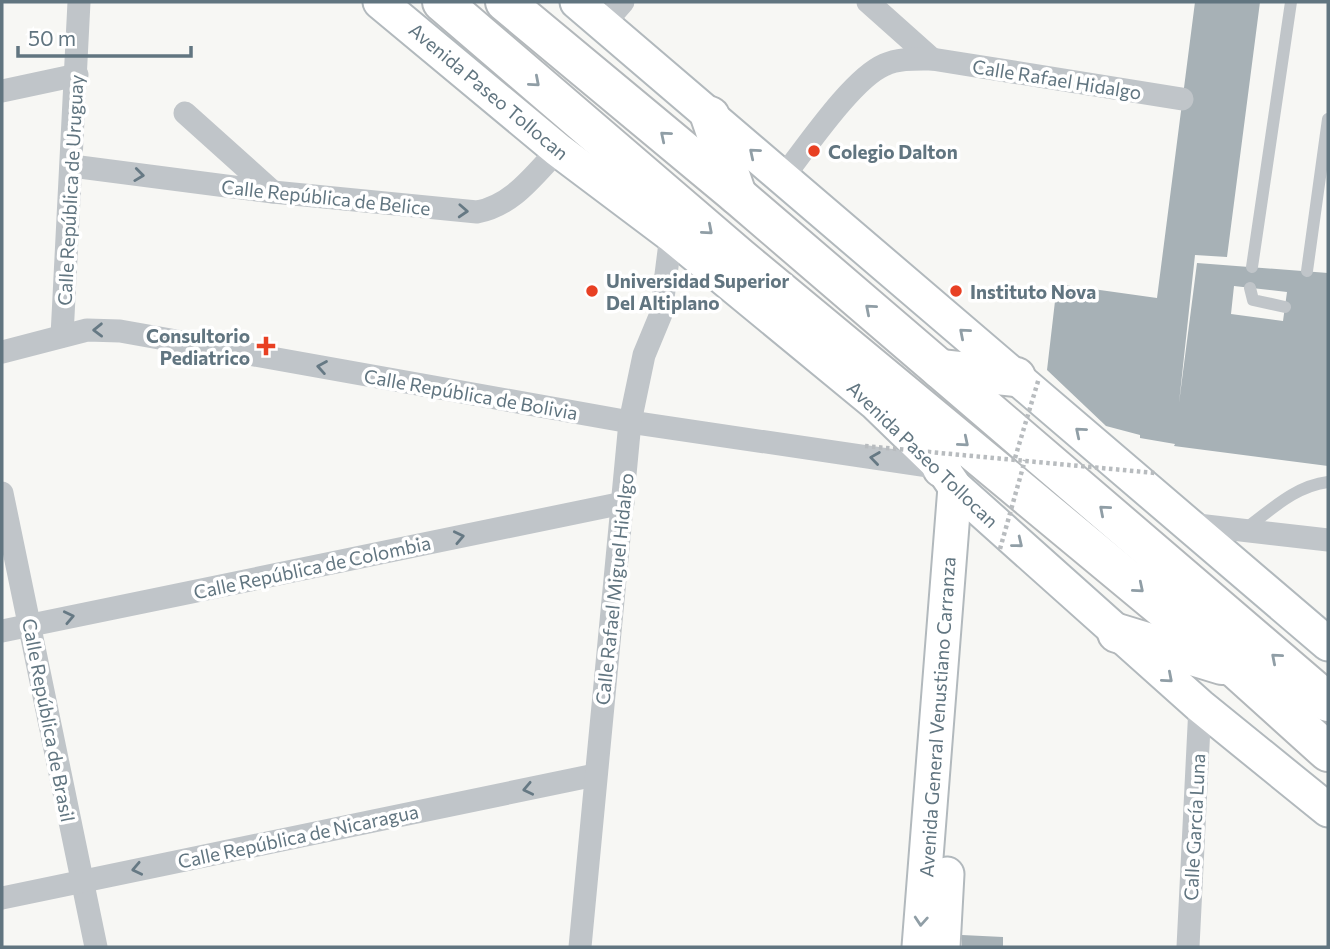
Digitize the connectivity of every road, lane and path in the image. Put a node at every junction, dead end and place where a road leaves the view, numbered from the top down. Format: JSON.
{"nodes":[{"id":1,"x":79,"y":2,"type":"edge"},
{"id":2,"x":380,"y":2,"type":"edge"},
{"id":3,"x":442,"y":2,"type":"edge"},
{"id":4,"x":505,"y":2,"type":"edge"},
{"id":5,"x":577,"y":2,"type":"edge"},
{"id":6,"x":868,"y":2,"type":"edge"},
{"id":7,"x":1292,"y":2,"type":"edge"},
{"id":8,"x":613,"y":13,"type":"edge"},
{"id":9,"x":932,"y":59,"type":"junction"},
{"id":10,"x":78,"y":75,"type":"junction"},
{"id":11,"x":2,"y":92,"type":"edge"},
{"id":12,"x":1182,"y":99,"type":"dead end"},
{"id":13,"x":185,"y":113,"type":"dead end"},
{"id":14,"x":710,"y":116,"type":"junction"},
{"id":15,"x":1328,"y":119,"type":"edge"},
{"id":16,"x":558,"y":150,"type":"junction"},
{"id":17,"x":72,"y":166,"type":"junction"},
{"id":18,"x":783,"y":177,"type":"junction"},
{"id":19,"x":273,"y":192,"type":"junction"},
{"id":20,"x":737,"y":195,"type":"junction"},
{"id":21,"x":671,"y":234,"type":"junction"},
{"id":22,"x":738,"y":257,"type":"junction"},
{"id":23,"x":1252,"y":267,"type":"dead end"},
{"id":24,"x":1307,"y":271,"type":"dead end"},
{"id":25,"x":1250,"y":288,"type":"dead end"},
{"id":26,"x":1285,"y":307,"type":"dead end"},
{"id":27,"x":778,"y":324,"type":"junction"},
{"id":28,"x":62,"y":336,"type":"junction"},
{"id":29,"x":2,"y":352,"type":"edge"},
{"id":30,"x":940,"y":369,"type":"junction"},
{"id":31,"x":1027,"y":378,"type":"junction"},
{"id":32,"x":912,"y":398,"type":"junction"},
{"id":33,"x":630,"y":422,"type":"junction"},
{"id":34,"x":865,"y":446,"type":"dead end"},
{"id":35,"x":1015,"y":458,"type":"junction"},
{"id":36,"x":1025,"y":460,"type":"junction"},
{"id":37,"x":1155,"y":473,"type":"dead end"},
{"id":38,"x":1328,"y":482,"type":"edge"},
{"id":39,"x":955,"y":484,"type":"junction"},
{"id":40,"x":2,"y":493,"type":"edge"},
{"id":41,"x":623,"y":503,"type":"junction"},
{"id":42,"x":1188,"y":524,"type":"junction"},
{"id":43,"x":1243,"y":531,"type":"junction"},
{"id":44,"x":1328,"y":540,"type":"edge"},
{"id":45,"x":1000,"y":549,"type":"dead end"},
{"id":46,"x":30,"y":625,"type":"junction"},
{"id":47,"x":2,"y":631,"type":"edge"},
{"id":48,"x":1117,"y":633,"type":"junction"},
{"id":49,"x":1328,"y":644,"type":"edge"},
{"id":50,"x":1237,"y":670,"type":"junction"},
{"id":51,"x":1328,"y":702,"type":"edge"},
{"id":52,"x":1200,"y":706,"type":"junction"},
{"id":53,"x":1328,"y":752,"type":"edge"},
{"id":54,"x":595,"y":775,"type":"junction"},
{"id":55,"x":1328,"y":810,"type":"edge"},
{"id":56,"x":81,"y":880,"type":"junction"},
{"id":57,"x":2,"y":898,"type":"edge"},
{"id":58,"x":96,"y":947,"type":"edge"},
{"id":59,"x":580,"y":947,"type":"edge"},
{"id":60,"x":919,"y":947,"type":"edge"},
{"id":61,"x":943,"y":947,"type":"edge"},
{"id":62,"x":1188,"y":947,"type":"edge"}],
"edges":[{"from":1,"to":10,"type":"street","name":"Calle República de Uruguay"},
{"from":2,"to":16,"type":"main road","name":"Avenida Paseo Tollocan"},
{"from":3,"to":22,"type":"highway","name":"Avenida Paseo Tollocan","one_way":true},
{"from":20,"to":4,"type":"highway","one_way":true},
{"from":5,"to":8,"type":"main road"},
{"from":6,"to":9,"type":"street"},
{"from":7,"to":23,"type":"lane"},
{"from":8,"to":14,"type":"main road"},
{"from":9,"to":12,"type":"street","name":"Calle Rafael Hidalgo"},
{"from":9,"to":18,"type":"street"},
{"from":10,"to":11,"type":"street"},
{"from":10,"to":17,"type":"street","name":"Calle República de Uruguay"},
{"from":13,"to":19,"type":"street"},
{"from":18,"to":14,"type":"main road","one_way":true},
{"from":14,"to":20,"type":"highway"},
{"from":15,"to":24,"type":"lane"},
{"from":19,"to":16,"type":"street","name":"Calle República de Belice","one_way":true},
{"from":16,"to":21,"type":"main road","name":"Avenida Paseo Tollocan"},
{"from":17,"to":19,"type":"street","name":"Calle República de Belice","one_way":true},
{"from":17,"to":28,"type":"street","name":"Calle República de Uruguay"},
{"from":31,"to":18,"type":"main road","one_way":true},
{"from":30,"to":20,"type":"highway","one_way":true},
{"from":21,"to":27,"type":"main road","name":"Avenida Paseo Tollocan"},
{"from":21,"to":33,"type":"street","name":"Calle Rafael Miguel Hidalgo"},
{"from":22,"to":27,"type":"highway"},
{"from":22,"to":32,"type":"highway","name":"Avenida Paseo Tollocan"},
{"from":25,"to":26,"type":"lane"},
{"from":27,"to":39,"type":"main road","name":"Avenida Paseo Tollocan"},
{"from":28,"to":29,"type":"street","name":"Calle República de Bolivia"},
{"from":33,"to":28,"type":"street","name":"Calle República de Bolivia","one_way":true},
{"from":30,"to":31,"type":"highway"},
{"from":51,"to":30,"type":"highway","one_way":true},
{"from":31,"to":35,"type":"path","bridge":true},
{"from":42,"to":31,"type":"main road","one_way":true},
{"from":32,"to":39,"type":"highway"},
{"from":32,"to":50,"type":"highway","name":"Avenida Paseo Tollocan","one_way":true},
{"from":39,"to":33,"type":"street","name":"Calle República de Bolivia","one_way":true},
{"from":33,"to":41,"type":"street","name":"Calle Rafael Miguel Hidalgo"},
{"from":34,"to":35,"type":"path","bridge":true},
{"from":35,"to":36,"type":"path","bridge":true},
{"from":36,"to":37,"type":"path","bridge":true},
{"from":36,"to":45,"type":"path","bridge":true},
{"from":38,"to":43,"type":"lane"},
{"from":39,"to":48,"type":"main road","name":"Avenida Paseo Tollocan","one_way":true},
{"from":39,"to":60,"type":"main road","name":"Avenida General Venustiano Carranza","one_way":true},
{"from":39,"to":61,"type":"main road","name":"Avenida General Venustiano Carranza"},
{"from":40,"to":46,"type":"street","name":"Calle República de Brasil"},
{"from":46,"to":41,"type":"street","name":"Calle República de Colombia","one_way":true},
{"from":41,"to":54,"type":"street","name":"Calle Rafael Miguel Hidalgo"},
{"from":42,"to":43,"type":"street"},
{"from":42,"to":49,"type":"main road"},
{"from":43,"to":44,"type":"street"},
{"from":46,"to":47,"type":"street","name":"Calle República de Colombia"},
{"from":46,"to":56,"type":"street","name":"Calle República de Brasil"},
{"from":48,"to":50,"type":"highway"},
{"from":48,"to":52,"type":"main road","name":"Avenida Paseo Tollocan","one_way":true},
{"from":50,"to":53,"type":"highway","name":"Avenida Paseo Tollocan"},
{"from":52,"to":55,"type":"main road","name":"Avenida Paseo Tollocan"},
{"from":52,"to":62,"type":"street","name":"Calle García Luna"},
{"from":54,"to":56,"type":"street","name":"Calle República de Nicaragua","one_way":true},
{"from":54,"to":59,"type":"street","name":"Calle Rafael Miguel Hidalgo"},
{"from":56,"to":57,"type":"street","name":"Calle República de Nicaragua"},
{"from":56,"to":58,"type":"street","name":"Calle República de Brasil"}]}
